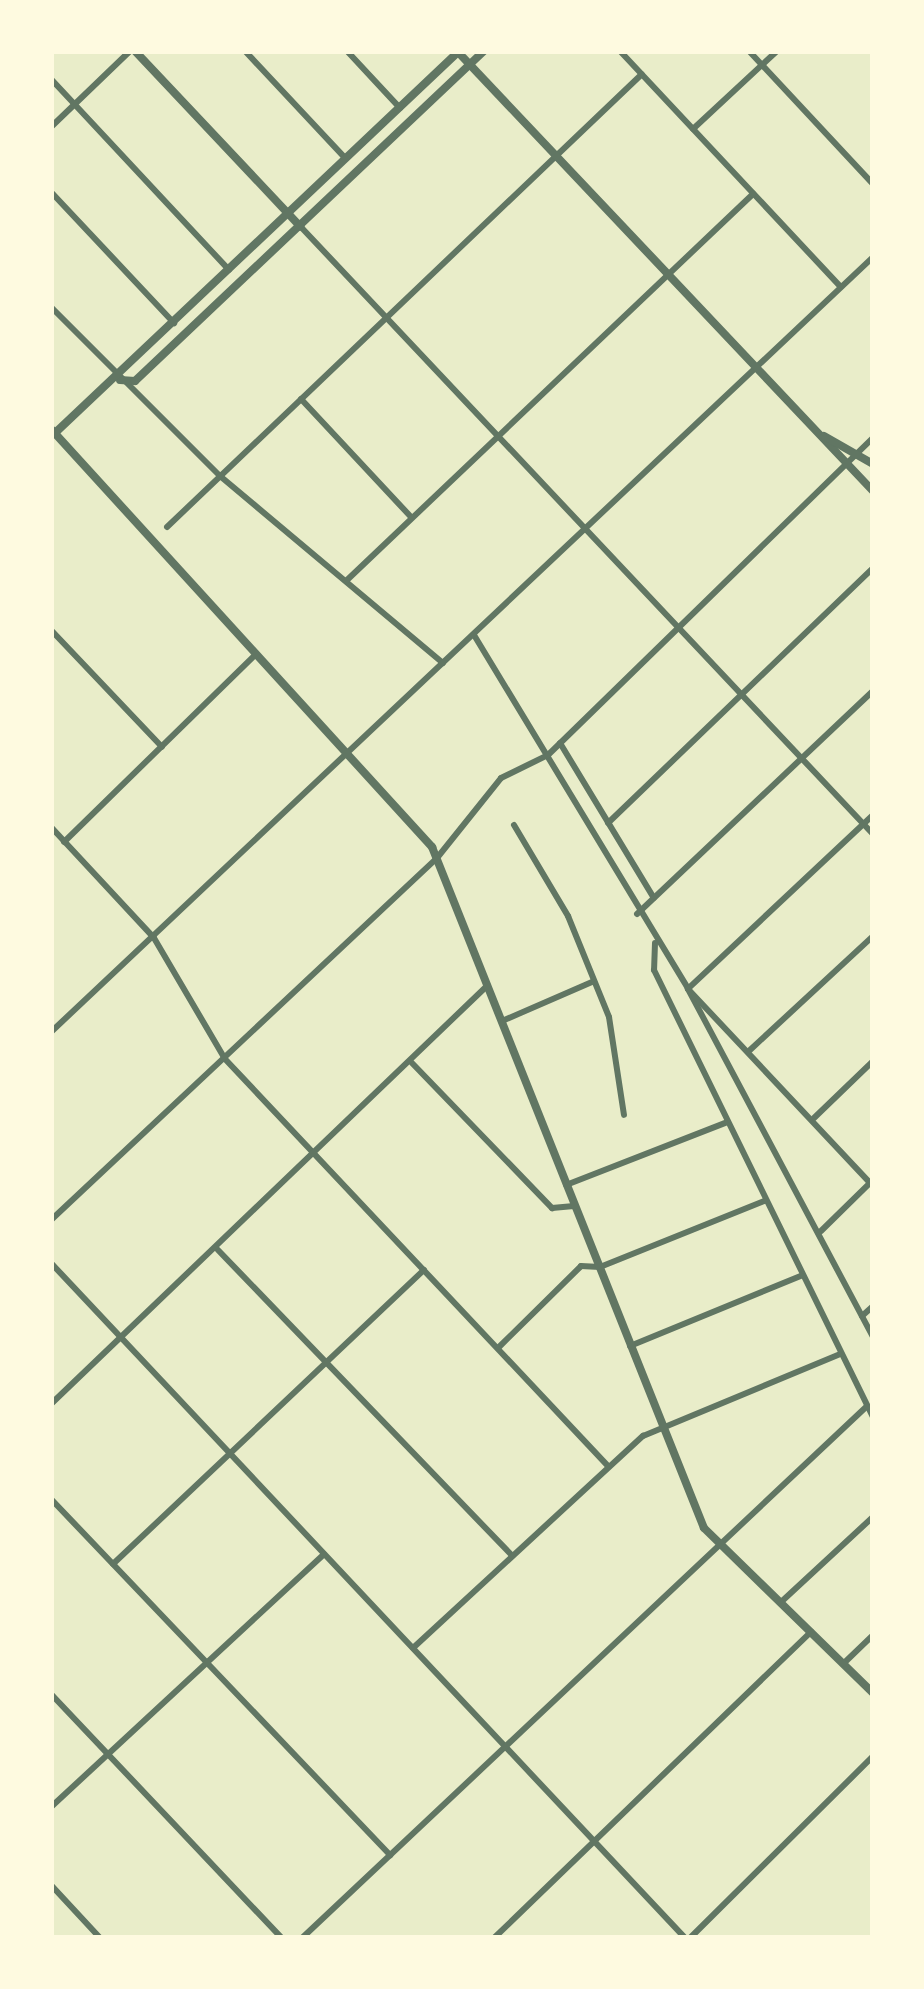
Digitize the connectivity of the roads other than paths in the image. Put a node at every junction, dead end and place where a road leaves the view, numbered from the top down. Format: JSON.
{"nodes":[{"id":1,"x":132,"y":51,"type":"edge"},
{"id":2,"x":245,"y":51,"type":"edge"},
{"id":3,"x":347,"y":51,"type":"edge"},
{"id":4,"x":458,"y":51,"type":"edge"},
{"id":5,"x":484,"y":51,"type":"edge"},
{"id":6,"x":620,"y":51,"type":"edge"},
{"id":7,"x":748,"y":51,"type":"edge"},
{"id":8,"x":777,"y":51,"type":"edge"},
{"id":9,"x":470,"y":64,"type":"junction"},
{"id":10,"x":762,"y":65,"type":"junction"},
{"id":11,"x":642,"y":74,"type":"junction"},
{"id":12,"x":51,"y":79,"type":"edge"},
{"id":13,"x":75,"y":104,"type":"junction"},
{"id":14,"x":400,"y":108,"type":"junction"},
{"id":15,"x":51,"y":128,"type":"edge"},
{"id":16,"x":694,"y":129,"type":"junction"},
{"id":17,"x":557,"y":156,"type":"junction"},
{"id":18,"x":346,"y":159,"type":"junction"},
{"id":19,"x":873,"y":184,"type":"edge"},
{"id":20,"x":51,"y":192,"type":"edge"},
{"id":21,"x":753,"y":194,"type":"junction"},
{"id":22,"x":288,"y":214,"type":"junction"},
{"id":23,"x":300,"y":226,"type":"junction"},
{"id":24,"x":873,"y":257,"type":"edge"},
{"id":25,"x":229,"y":270,"type":"junction"},
{"id":26,"x":668,"y":274,"type":"junction"},
{"id":27,"x":842,"y":287,"type":"junction"},
{"id":28,"x":51,"y":308,"type":"edge"},
{"id":29,"x":386,"y":317,"type":"junction"},
{"id":30,"x":174,"y":322,"type":"junction"},
{"id":31,"x":756,"y":368,"type":"junction"},
{"id":32,"x":120,"y":380,"type":"junction"},
{"id":33,"x":302,"y":398,"type":"junction"},
{"id":34,"x":52,"y":433,"type":"edge"},
{"id":35,"x":818,"y":433,"type":"junction"},
{"id":36,"x":498,"y":436,"type":"junction"},
{"id":37,"x":873,"y":438,"type":"edge"},
{"id":38,"x":860,"y":450,"type":"junction"},
{"id":39,"x":847,"y":463,"type":"junction"},
{"id":40,"x":873,"y":464,"type":"edge"},
{"id":41,"x":220,"y":476,"type":"junction"},
{"id":42,"x":873,"y":491,"type":"edge"},
{"id":43,"x":411,"y":517,"type":"junction"},
{"id":44,"x":166,"y":527,"type":"dead end"},
{"id":45,"x":584,"y":529,"type":"junction"},
{"id":46,"x":873,"y":568,"type":"edge"},
{"id":47,"x":346,"y":581,"type":"junction"},
{"id":48,"x":676,"y":628,"type":"junction"},
{"id":49,"x":51,"y":630,"type":"edge"},
{"id":50,"x":474,"y":634,"type":"junction"},
{"id":51,"x":258,"y":651,"type":"junction"},
{"id":52,"x":443,"y":663,"type":"junction"},
{"id":53,"x":873,"y":691,"type":"edge"},
{"id":54,"x":742,"y":695,"type":"junction"},
{"id":55,"x":560,"y":742,"type":"junction"},
{"id":56,"x":162,"y":747,"type":"junction"},
{"id":57,"x":350,"y":750,"type":"junction"},
{"id":58,"x":548,"y":755,"type":"junction"},
{"id":59,"x":802,"y":757,"type":"junction"},
{"id":60,"x":873,"y":815,"type":"edge"},
{"id":61,"x":608,"y":823,"type":"junction"},
{"id":62,"x":863,"y":824,"type":"junction"},
{"id":63,"x":514,"y":825,"type":"dead end"},
{"id":64,"x":51,"y":827,"type":"edge"},
{"id":65,"x":873,"y":834,"type":"edge"},
{"id":66,"x":64,"y":842,"type":"junction"},
{"id":67,"x":437,"y":858,"type":"junction"},
{"id":68,"x":654,"y":898,"type":"junction"},
{"id":69,"x":637,"y":914,"type":"junction"},
{"id":70,"x":873,"y":936,"type":"edge"},
{"id":71,"x":154,"y":938,"type":"junction"},
{"id":72,"x":655,"y":943,"type":"junction"},
{"id":73,"x":592,"y":982,"type":"junction"},
{"id":74,"x":488,"y":985,"type":"junction"},
{"id":75,"x":688,"y":989,"type":"junction"},
{"id":76,"x":502,"y":1021,"type":"junction"},
{"id":77,"x":52,"y":1028,"type":"edge"},
{"id":78,"x":750,"y":1050,"type":"junction"},
{"id":79,"x":225,"y":1059,"type":"junction"},
{"id":80,"x":873,"y":1061,"type":"edge"},
{"id":81,"x":412,"y":1063,"type":"junction"},
{"id":82,"x":624,"y":1115,"type":"dead end"},
{"id":83,"x":814,"y":1118,"type":"junction"},
{"id":84,"x":725,"y":1123,"type":"junction"},
{"id":85,"x":316,"y":1156,"type":"junction"},
{"id":86,"x":566,"y":1184,"type":"junction"},
{"id":87,"x":872,"y":1184,"type":"edge"},
{"id":88,"x":764,"y":1201,"type":"junction"},
{"id":89,"x":575,"y":1205,"type":"junction"},
{"id":90,"x":51,"y":1220,"type":"edge"},
{"id":91,"x":821,"y":1231,"type":"junction"},
{"id":92,"x":218,"y":1250,"type":"junction"},
{"id":93,"x":51,"y":1263,"type":"edge"},
{"id":94,"x":600,"y":1267,"type":"junction"},
{"id":95,"x":424,"y":1270,"type":"junction"},
{"id":96,"x":802,"y":1276,"type":"junction"},
{"id":97,"x":873,"y":1306,"type":"edge"},
{"id":98,"x":862,"y":1316,"type":"junction"},
{"id":99,"x":873,"y":1337,"type":"edge"},
{"id":100,"x":120,"y":1340,"type":"junction"},
{"id":101,"x":630,"y":1346,"type":"junction"},
{"id":102,"x":499,"y":1347,"type":"junction"},
{"id":103,"x":840,"y":1354,"type":"junction"},
{"id":104,"x":328,"y":1363,"type":"junction"},
{"id":105,"x":51,"y":1404,"type":"edge"},
{"id":106,"x":866,"y":1407,"type":"junction"},
{"id":107,"x":873,"y":1418,"type":"edge"},
{"id":108,"x":664,"y":1429,"type":"junction"},
{"id":109,"x":227,"y":1456,"type":"junction"},
{"id":110,"x":608,"y":1466,"type":"junction"},
{"id":111,"x":51,"y":1499,"type":"edge"},
{"id":112,"x":873,"y":1517,"type":"edge"},
{"id":113,"x":718,"y":1546,"type":"junction"},
{"id":114,"x":324,"y":1554,"type":"junction"},
{"id":115,"x":512,"y":1556,"type":"junction"},
{"id":116,"x":113,"y":1564,"type":"junction"},
{"id":117,"x":780,"y":1603,"type":"junction"},
{"id":118,"x":811,"y":1632,"type":"junction"},
{"id":119,"x":873,"y":1635,"type":"edge"},
{"id":120,"x":413,"y":1648,"type":"junction"},
{"id":121,"x":843,"y":1664,"type":"junction"},
{"id":122,"x":201,"y":1665,"type":"junction"},
{"id":123,"x":873,"y":1693,"type":"edge"},
{"id":124,"x":51,"y":1694,"type":"edge"},
{"id":125,"x":508,"y":1747,"type":"junction"},
{"id":126,"x":109,"y":1755,"type":"junction"},
{"id":127,"x":873,"y":1756,"type":"edge"},
{"id":128,"x":51,"y":1807,"type":"edge"},
{"id":129,"x":595,"y":1838,"type":"junction"},
{"id":130,"x":390,"y":1855,"type":"junction"},
{"id":131,"x":51,"y":1885,"type":"edge"},
{"id":132,"x":100,"y":1938,"type":"edge"},
{"id":133,"x":282,"y":1938,"type":"edge"},
{"id":134,"x":302,"y":1938,"type":"edge"},
{"id":135,"x":494,"y":1938,"type":"edge"},
{"id":136,"x":687,"y":1938,"type":"edge"}],
"edges":[{"from":1,"to":13,"type":"street"},
{"from":1,"to":22,"type":"street"},
{"from":2,"to":18,"type":"street"},
{"from":3,"to":14,"type":"street"},
{"from":4,"to":9,"type":"street"},
{"from":4,"to":14,"type":"street"},
{"from":5,"to":9,"type":"street"},
{"from":6,"to":11,"type":"street"},
{"from":7,"to":10,"type":"street"},
{"from":8,"to":10,"type":"street"},
{"from":9,"to":17,"type":"street"},
{"from":9,"to":23,"type":"street"},
{"from":10,"to":16,"type":"street"},
{"from":10,"to":19,"type":"street"},
{"from":11,"to":16,"type":"street"},
{"from":11,"to":17,"type":"street"},
{"from":12,"to":13,"type":"street"},
{"from":13,"to":15,"type":"street"},
{"from":13,"to":25,"type":"street"},
{"from":14,"to":18,"type":"street"},
{"from":16,"to":21,"type":"street"},
{"from":17,"to":26,"type":"street"},
{"from":17,"to":29,"type":"street"},
{"from":18,"to":22,"type":"street"},
{"from":20,"to":30,"type":"street"},
{"from":21,"to":26,"type":"street"},
{"from":21,"to":27,"type":"street"},
{"from":22,"to":23,"type":"street"},
{"from":22,"to":25,"type":"street"},
{"from":23,"to":29,"type":"street"},
{"from":23,"to":32,"type":"street"},
{"from":24,"to":27,"type":"street"},
{"from":25,"to":30,"type":"street"},
{"from":26,"to":31,"type":"street"},
{"from":26,"to":36,"type":"street"},
{"from":27,"to":31,"type":"street"},
{"from":28,"to":32,"type":"street"},
{"from":29,"to":33,"type":"street"},
{"from":29,"to":36,"type":"street"},
{"from":30,"to":32,"type":"street"},
{"from":31,"to":35,"type":"street"},
{"from":31,"to":45,"type":"street"},
{"from":32,"to":34,"type":"street"},
{"from":32,"to":41,"type":"street"},
{"from":33,"to":41,"type":"street"},
{"from":33,"to":43,"type":"street"},
{"from":34,"to":51,"type":"street"},
{"from":35,"to":38,"type":"street"},
{"from":35,"to":39,"type":"street"},
{"from":36,"to":43,"type":"street"},
{"from":36,"to":45,"type":"street"},
{"from":37,"to":38,"type":"street"},
{"from":38,"to":39,"type":"street"},
{"from":38,"to":40,"type":"street"},
{"from":39,"to":42,"type":"street"},
{"from":39,"to":48,"type":"street"},
{"from":41,"to":44,"type":"street"},
{"from":41,"to":47,"type":"street"},
{"from":43,"to":47,"type":"street"},
{"from":45,"to":48,"type":"street"},
{"from":45,"to":50,"type":"street"},
{"from":46,"to":54,"type":"street"},
{"from":47,"to":52,"type":"street"},
{"from":48,"to":54,"type":"street"},
{"from":48,"to":55,"type":"street"},
{"from":49,"to":56,"type":"street"},
{"from":50,"to":52,"type":"street"},
{"from":50,"to":58,"type":"street"},
{"from":51,"to":56,"type":"street"},
{"from":51,"to":57,"type":"street"},
{"from":52,"to":57,"type":"street"},
{"from":53,"to":59,"type":"street"},
{"from":54,"to":59,"type":"street"},
{"from":54,"to":61,"type":"street"},
{"from":55,"to":58,"type":"street"},
{"from":55,"to":61,"type":"street"},
{"from":56,"to":66,"type":"street"},
{"from":57,"to":67,"type":"street"},
{"from":57,"to":71,"type":"street"},
{"from":58,"to":67,"type":"street"},
{"from":58,"to":69,"type":"street"},
{"from":59,"to":62,"type":"street"},
{"from":59,"to":68,"type":"street"},
{"from":60,"to":62,"type":"street"},
{"from":61,"to":68,"type":"street"},
{"from":62,"to":65,"type":"street"},
{"from":62,"to":75,"type":"street"},
{"from":63,"to":73,"type":"street"},
{"from":64,"to":66,"type":"street"},
{"from":66,"to":71,"type":"street"},
{"from":67,"to":74,"type":"street"},
{"from":67,"to":79,"type":"street"},
{"from":68,"to":69,"type":"street"},
{"from":69,"to":72,"type":"street"},
{"from":70,"to":78,"type":"street"},
{"from":71,"to":77,"type":"street"},
{"from":71,"to":79,"type":"street"},
{"from":72,"to":75,"type":"street"},
{"from":72,"to":84,"type":"street"},
{"from":73,"to":76,"type":"street"},
{"from":73,"to":82,"type":"street"},
{"from":74,"to":76,"type":"street"},
{"from":74,"to":81,"type":"street"},
{"from":75,"to":78,"type":"street"},
{"from":75,"to":91,"type":"street"},
{"from":76,"to":86,"type":"street"},
{"from":78,"to":83,"type":"street"},
{"from":79,"to":85,"type":"street"},
{"from":79,"to":90,"type":"street"},
{"from":80,"to":83,"type":"street"},
{"from":81,"to":85,"type":"street"},
{"from":81,"to":89,"type":"street"},
{"from":83,"to":87,"type":"street"},
{"from":84,"to":86,"type":"street"},
{"from":84,"to":88,"type":"street"},
{"from":85,"to":92,"type":"street"},
{"from":85,"to":95,"type":"street"},
{"from":86,"to":89,"type":"street"},
{"from":87,"to":91,"type":"street"},
{"from":88,"to":94,"type":"street"},
{"from":88,"to":96,"type":"street"},
{"from":89,"to":94,"type":"street"},
{"from":91,"to":98,"type":"street"},
{"from":92,"to":100,"type":"street"},
{"from":92,"to":104,"type":"street"},
{"from":93,"to":100,"type":"street"},
{"from":94,"to":101,"type":"street"},
{"from":94,"to":102,"type":"street"},
{"from":95,"to":102,"type":"street"},
{"from":95,"to":104,"type":"street"},
{"from":96,"to":101,"type":"street"},
{"from":96,"to":103,"type":"street"},
{"from":97,"to":98,"type":"street"},
{"from":98,"to":99,"type":"street"},
{"from":100,"to":105,"type":"street"},
{"from":100,"to":109,"type":"street"},
{"from":101,"to":108,"type":"street"},
{"from":102,"to":110,"type":"street"},
{"from":103,"to":106,"type":"street"},
{"from":103,"to":108,"type":"street"},
{"from":104,"to":109,"type":"street"},
{"from":104,"to":115,"type":"street"},
{"from":106,"to":107,"type":"street"},
{"from":106,"to":113,"type":"street"},
{"from":108,"to":110,"type":"street"},
{"from":108,"to":113,"type":"street"},
{"from":109,"to":114,"type":"street"},
{"from":109,"to":116,"type":"street"},
{"from":110,"to":115,"type":"street"},
{"from":111,"to":116,"type":"street"},
{"from":112,"to":117,"type":"street"},
{"from":113,"to":117,"type":"street"},
{"from":113,"to":125,"type":"street"},
{"from":114,"to":120,"type":"street"},
{"from":114,"to":122,"type":"street"},
{"from":115,"to":120,"type":"street"},
{"from":116,"to":122,"type":"street"},
{"from":117,"to":118,"type":"street"},
{"from":118,"to":121,"type":"street"},
{"from":118,"to":129,"type":"street"},
{"from":119,"to":121,"type":"street"},
{"from":120,"to":125,"type":"street"},
{"from":121,"to":123,"type":"street"},
{"from":122,"to":126,"type":"street"},
{"from":122,"to":130,"type":"street"},
{"from":124,"to":126,"type":"street"},
{"from":125,"to":129,"type":"street"},
{"from":125,"to":130,"type":"street"},
{"from":126,"to":128,"type":"street"},
{"from":126,"to":133,"type":"street"},
{"from":127,"to":136,"type":"street"},
{"from":129,"to":135,"type":"street"},
{"from":129,"to":136,"type":"street"},
{"from":130,"to":134,"type":"street"},
{"from":131,"to":132,"type":"street"}]}
